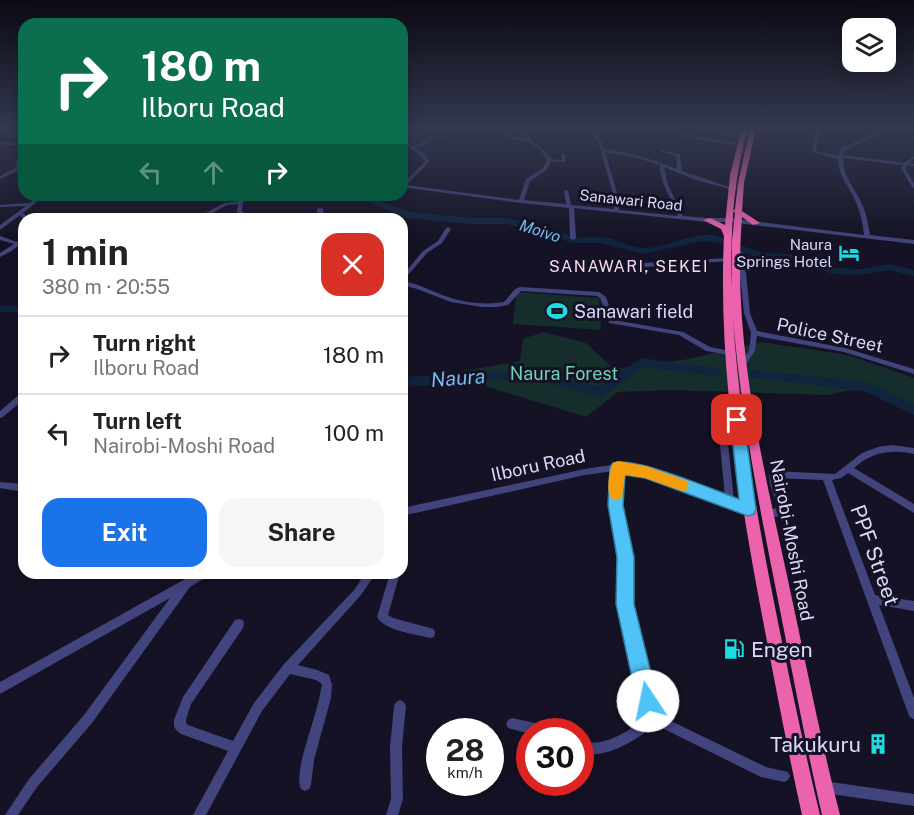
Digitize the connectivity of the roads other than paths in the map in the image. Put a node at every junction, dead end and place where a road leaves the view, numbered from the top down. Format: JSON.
{"nodes":[{"id":1,"x":423,"y":166,"type":"edge"},
{"id":2,"x":546,"y":166,"type":"edge"},
{"id":3,"x":608,"y":166,"type":"edge"},
{"id":4,"x":662,"y":166,"type":"edge"},
{"id":5,"x":667,"y":166,"type":"edge"},
{"id":6,"x":679,"y":166,"type":"edge"},
{"id":7,"x":735,"y":166,"type":"edge"},
{"id":8,"x":745,"y":166,"type":"edge"},
{"id":9,"x":841,"y":166,"type":"edge"},
{"id":10,"x":905,"y":166,"type":"edge"},
{"id":11,"x":18,"y":168,"type":"edge"},
{"id":12,"x":680,"y":172,"type":"junction"},
{"id":13,"x":0,"y":178,"type":"edge"},
{"id":14,"x":408,"y":181,"type":"edge"},
{"id":15,"x":408,"y":187,"type":"edge"},
{"id":16,"x":914,"y":187,"type":"edge"},
{"id":17,"x":730,"y":188,"type":"junction"},
{"id":18,"x":566,"y":191,"type":"dead end"},
{"id":19,"x":35,"y":201,"type":"edge"},
{"id":20,"x":241,"y":202,"type":"joint"},
{"id":21,"x":521,"y":202,"type":"junction"},
{"id":22,"x":31,"y":204,"type":"junction"},
{"id":23,"x":0,"y":206,"type":"edge"},
{"id":24,"x":570,"y":206,"type":"junction"},
{"id":25,"x":320,"y":209,"type":"dead end"},
{"id":26,"x":616,"y":210,"type":"junction"},
{"id":27,"x":20,"y":212,"type":"edge"},
{"id":28,"x":209,"y":213,"type":"edge"},
{"id":29,"x":241,"y":213,"type":"edge"},
{"id":30,"x":320,"y":213,"type":"edge"},
{"id":31,"x":18,"y":214,"type":"edge"},
{"id":32,"x":681,"y":217,"type":"junction"},
{"id":33,"x":711,"y":220,"type":"junction"},
{"id":34,"x":733,"y":220,"type":"junction"},
{"id":35,"x":756,"y":225,"type":"junction"},
{"id":36,"x":0,"y":228,"type":"edge"},
{"id":37,"x":448,"y":229,"type":"dead end"},
{"id":38,"x":727,"y":236,"type":"junction"},
{"id":39,"x":867,"y":236,"type":"junction"},
{"id":40,"x":0,"y":238,"type":"edge"},
{"id":41,"x":573,"y":238,"type":"dead end"},
{"id":42,"x":914,"y":242,"type":"edge"},
{"id":43,"x":18,"y":244,"type":"joint"},
{"id":44,"x":736,"y":251,"type":"junction"},
{"id":45,"x":0,"y":255,"type":"edge"},
{"id":46,"x":727,"y":260,"type":"junction"},
{"id":47,"x":644,"y":265,"type":"dead end"},
{"id":48,"x":408,"y":273,"type":"edge"},
{"id":49,"x":408,"y":283,"type":"edge"},
{"id":50,"x":754,"y":333,"type":"junction"},
{"id":51,"x":730,"y":353,"type":"junction"},
{"id":52,"x":742,"y":365,"type":"junction"},
{"id":53,"x":914,"y":372,"type":"edge"},
{"id":54,"x":734,"y":397,"type":"junction"},
{"id":55,"x":18,"y":400,"type":"edge"},
{"id":56,"x":0,"y":416,"type":"edge"},
{"id":57,"x":914,"y":451,"type":"edge"},
{"id":58,"x":618,"y":467,"type":"junction"},
{"id":59,"x":848,"y":469,"type":"junction"},
{"id":60,"x":827,"y":478,"type":"junction"},
{"id":61,"x":0,"y":485,"type":"edge"},
{"id":62,"x":18,"y":487,"type":"edge"},
{"id":63,"x":730,"y":502,"type":"junction"},
{"id":64,"x":748,"y":509,"type":"junction"},
{"id":65,"x":914,"y":509,"type":"edge"},
{"id":66,"x":408,"y":511,"type":"edge"},
{"id":67,"x":767,"y":513,"type":"junction"},
{"id":68,"x":196,"y":579,"type":"edge"},
{"id":69,"x":367,"y":579,"type":"edge"},
{"id":70,"x":393,"y":579,"type":"edge"},
{"id":71,"x":186,"y":585,"type":"junction"},
{"id":72,"x":872,"y":599,"type":"junction"},
{"id":73,"x":914,"y":606,"type":"edge"},
{"id":74,"x":239,"y":624,"type":"dead end"},
{"id":75,"x":430,"y":633,"type":"dead end"},
{"id":76,"x":288,"y":668,"type":"junction"},
{"id":77,"x":0,"y":688,"type":"edge"},
{"id":78,"x":400,"y":706,"type":"dead end"},
{"id":79,"x":914,"y":713,"type":"edge"},
{"id":80,"x":656,"y":718,"type":"junction"},
{"id":81,"x":512,"y":724,"type":"dead end"},
{"id":82,"x":516,"y":725,"type":"edge"},
{"id":83,"x":236,"y":748,"type":"junction"},
{"id":84,"x":594,"y":748,"type":"edge"},
{"id":85,"x":784,"y":776,"type":"dead end"},
{"id":86,"x":305,"y":785,"type":"dead end"},
{"id":87,"x":824,"y":787,"type":"junction"},
{"id":88,"x":914,"y":800,"type":"edge"},
{"id":89,"x":11,"y":815,"type":"edge"},
{"id":90,"x":199,"y":815,"type":"edge"},
{"id":91,"x":392,"y":815,"type":"edge"},
{"id":92,"x":811,"y":815,"type":"edge"},
{"id":93,"x":831,"y":815,"type":"edge"}],
"edges":[{"from":1,"to":14,"type":"street"},
{"from":2,"to":21,"type":"street"},
{"from":3,"to":26,"type":"street"},
{"from":4,"to":32,"type":"street"},
{"from":5,"to":12,"type":"street"},
{"from":6,"to":12,"type":"street"},
{"from":7,"to":17,"type":"highway","name":"Nairobi-Moshi Road"},
{"from":8,"to":34,"type":"highway","name":"Nairobi-Moshi Road"},
{"from":9,"to":39,"type":"street"},
{"from":10,"to":16,"type":"street"},
{"from":11,"to":13,"type":"street"},
{"from":12,"to":17,"type":"street"},
{"from":15,"to":21,"type":"street","name":"Sanawari Road"},
{"from":17,"to":34,"type":"highway","name":"Nairobi-Moshi Road"},
{"from":18,"to":24,"type":"street"},
{"from":19,"to":22,"type":"street"},
{"from":20,"to":28,"type":"street"},
{"from":20,"to":29,"type":"street"},
{"from":21,"to":24,"type":"street","name":"Sanawari Road"},
{"from":22,"to":23,"type":"street"},
{"from":22,"to":27,"type":"street"},
{"from":24,"to":26,"type":"street","name":"Sanawari Road"},
{"from":24,"to":41,"type":"street"},
{"from":25,"to":30,"type":"street"},
{"from":26,"to":32,"type":"street","name":"Sanawari Road"},
{"from":31,"to":36,"type":"street"},
{"from":32,"to":33,"type":"street","name":"Sanawari Road"},
{"from":33,"to":34,"type":"highway"},
{"from":33,"to":38,"type":"highway"},
{"from":34,"to":35,"type":"highway"},
{"from":34,"to":35,"type":"highway"},
{"from":34,"to":38,"type":"highway","name":"Nairobi-Moshi Road"},
{"from":34,"to":44,"type":"highway","name":"Nairobi-Moshi Road"},
{"from":35,"to":39,"type":"street"},
{"from":37,"to":48,"type":"street"},
{"from":38,"to":46,"type":"highway","name":"Nairobi-Moshi Road"},
{"from":39,"to":42,"type":"street"},
{"from":40,"to":43,"type":"street"},
{"from":43,"to":45,"type":"street"},
{"from":44,"to":50,"type":"street","name":"Police Street"},
{"from":44,"to":52,"type":"highway","name":"Nairobi-Moshi Road"},
{"from":46,"to":47,"type":"street"},
{"from":46,"to":51,"type":"highway","name":"Nairobi-Moshi Road"},
{"from":49,"to":51,"type":"street"},
{"from":50,"to":52,"type":"street"},
{"from":50,"to":53,"type":"street","name":"Police Street"},
{"from":51,"to":54,"type":"highway","name":"Nairobi-Moshi Road"},
{"from":52,"to":67,"type":"highway","name":"Nairobi-Moshi Road"},
{"from":54,"to":63,"type":"street"},
{"from":54,"to":64,"type":"highway","name":"Nairobi-Moshi Road"},
{"from":55,"to":56,"type":"street"},
{"from":57,"to":59,"type":"street"},
{"from":58,"to":63,"type":"street","name":"Ilboru Road"},
{"from":58,"to":66,"type":"street","name":"Ilboru Road"},
{"from":58,"to":80,"type":"street"},
{"from":59,"to":60,"type":"street"},
{"from":59,"to":65,"type":"street"},
{"from":60,"to":67,"type":"street"},
{"from":60,"to":72,"type":"street","name":"PPF Street"},
{"from":61,"to":62,"type":"street"},
{"from":63,"to":64,"type":"street","name":"Ilboru Road"},
{"from":64,"to":92,"type":"highway","name":"Nairobi-Moshi Road"},
{"from":67,"to":87,"type":"highway","name":"Nairobi-Moshi Road"},
{"from":68,"to":71,"type":"street"},
{"from":69,"to":76,"type":"street"},
{"from":70,"to":75,"type":"street"},
{"from":71,"to":77,"type":"street"},
{"from":71,"to":89,"type":"street"},
{"from":72,"to":73,"type":"street"},
{"from":72,"to":79,"type":"street","name":"PPF Street"},
{"from":74,"to":83,"type":"street"},
{"from":76,"to":83,"type":"street"},
{"from":76,"to":86,"type":"street"},
{"from":78,"to":91,"type":"street"},
{"from":80,"to":84,"type":"street"},
{"from":80,"to":85,"type":"street"},
{"from":81,"to":82,"type":"street"},
{"from":83,"to":90,"type":"street"},
{"from":87,"to":88,"type":"street"},
{"from":87,"to":93,"type":"highway","name":"Nairobi-Moshi Road"}]}
